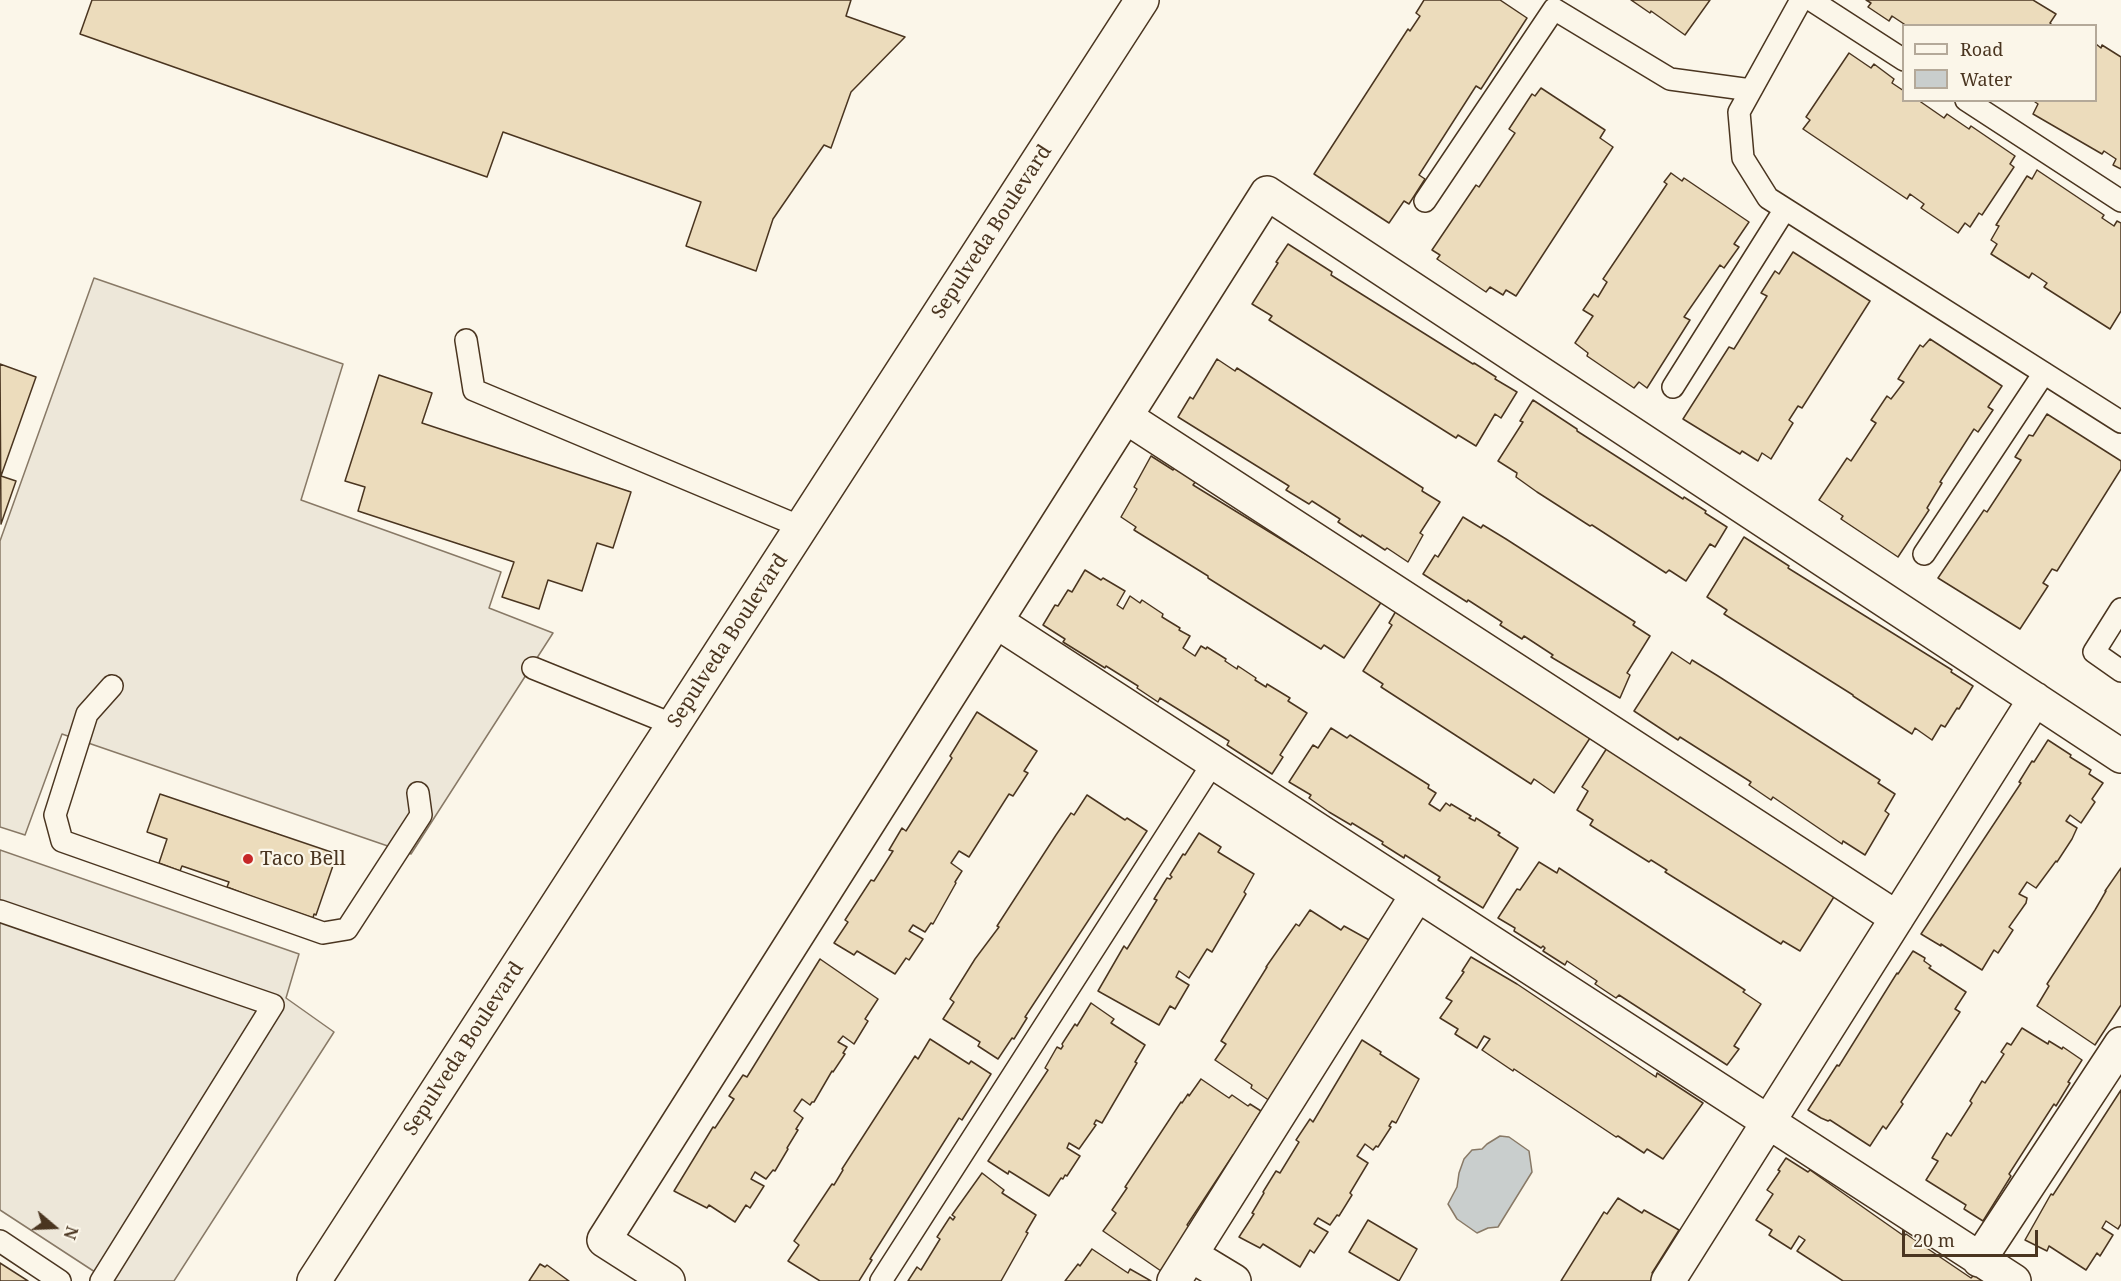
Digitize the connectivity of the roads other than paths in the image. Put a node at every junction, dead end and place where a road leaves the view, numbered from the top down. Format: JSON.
{"nodes":[{"id":1,"x":1801,"y":0,"type":"edge"},
{"id":2,"x":1811,"y":0,"type":"edge"},
{"id":3,"x":1131,"y":3,"type":"edge"},
{"id":4,"x":1557,"y":4,"type":"edge"},
{"id":5,"x":1902,"y":59,"type":"edge"},
{"id":6,"x":1751,"y":90,"type":"junction"},
{"id":7,"x":1969,"y":102,"type":"edge"},
{"id":8,"x":1425,"y":201,"type":"dead end"},
{"id":9,"x":2121,"y":201,"type":"edge"},
{"id":10,"x":1785,"y":209,"type":"junction"},
{"id":11,"x":466,"y":340,"type":"dead end"},
{"id":12,"x":2044,"y":373,"type":"junction"},
{"id":13,"x":1673,"y":387,"type":"dead end"},
{"id":14,"x":1126,"y":417,"type":"junction"},
{"id":15,"x":2121,"y":422,"type":"edge"},
{"id":16,"x":801,"y":527,"type":"junction"},
{"id":17,"x":1924,"y":554,"type":"dead end"},
{"id":18,"x":2121,"y":609,"type":"edge"},
{"id":19,"x":996,"y":622,"type":"junction"},
{"id":20,"x":533,"y":668,"type":"dead end"},
{"id":21,"x":2121,"y":671,"type":"edge"},
{"id":22,"x":112,"y":686,"type":"dead end"},
{"id":23,"x":2034,"y":699,"type":"junction"},
{"id":24,"x":674,"y":725,"type":"junction"},
{"id":25,"x":2121,"y":756,"type":"edge"},
{"id":26,"x":1213,"y":763,"type":"junction"},
{"id":27,"x":418,"y":793,"type":"dead end"},
{"id":28,"x":1417,"y":895,"type":"junction"},
{"id":29,"x":0,"y":911,"type":"edge"},
{"id":30,"x":1897,"y":918,"type":"junction"},
{"id":31,"x":2121,"y":1044,"type":"edge"},
{"id":32,"x":1768,"y":1123,"type":"junction"},
{"id":33,"x":0,"y":1241,"type":"edge"},
{"id":34,"x":1979,"y":1260,"type":"junction"},
{"id":35,"x":1183,"y":1268,"type":"edge"},
{"id":36,"x":60,"y":1281,"type":"edge"},
{"id":37,"x":101,"y":1281,"type":"edge"},
{"id":38,"x":314,"y":1281,"type":"edge"},
{"id":39,"x":668,"y":1281,"type":"edge"},
{"id":40,"x":881,"y":1281,"type":"edge"},
{"id":41,"x":1234,"y":1281,"type":"edge"},
{"id":42,"x":1668,"y":1281,"type":"edge"},
{"id":43,"x":2014,"y":1281,"type":"edge"}],
"edges":[{"from":1,"to":6,"type":"lane"},
{"from":2,"to":5,"type":"lane"},
{"from":3,"to":16,"type":"street","name":"Sepulveda Boulevard"},
{"from":4,"to":6,"type":"lane"},
{"from":4,"to":8,"type":"lane"},
{"from":6,"to":10,"type":"lane"},
{"from":7,"to":9,"type":"lane"},
{"from":10,"to":12,"type":"lane"},
{"from":10,"to":13,"type":"lane"},
{"from":11,"to":16,"type":"lane"},
{"from":12,"to":15,"type":"lane"},
{"from":12,"to":17,"type":"lane"},
{"from":14,"to":19,"type":"street"},
{"from":14,"to":23,"type":"street"},
{"from":14,"to":30,"type":"street"},
{"from":16,"to":24,"type":"street","name":"Sepulveda Boulevard"},
{"from":18,"to":21,"type":"lane"},
{"from":19,"to":26,"type":"street"},
{"from":19,"to":39,"type":"street"},
{"from":20,"to":24,"type":"lane"},
{"from":22,"to":27,"type":"lane"},
{"from":23,"to":25,"type":"street"},
{"from":23,"to":30,"type":"street"},
{"from":24,"to":38,"type":"street","name":"Sepulveda Boulevard"},
{"from":26,"to":28,"type":"street"},
{"from":26,"to":40,"type":"lane"},
{"from":28,"to":32,"type":"street"},
{"from":28,"to":35,"type":"street"},
{"from":29,"to":37,"type":"lane"},
{"from":30,"to":32,"type":"street"},
{"from":31,"to":34,"type":"street"},
{"from":32,"to":34,"type":"street"},
{"from":32,"to":42,"type":"street"},
{"from":33,"to":36,"type":"lane"},
{"from":34,"to":43,"type":"street"},
{"from":35,"to":41,"type":"street"}]}
